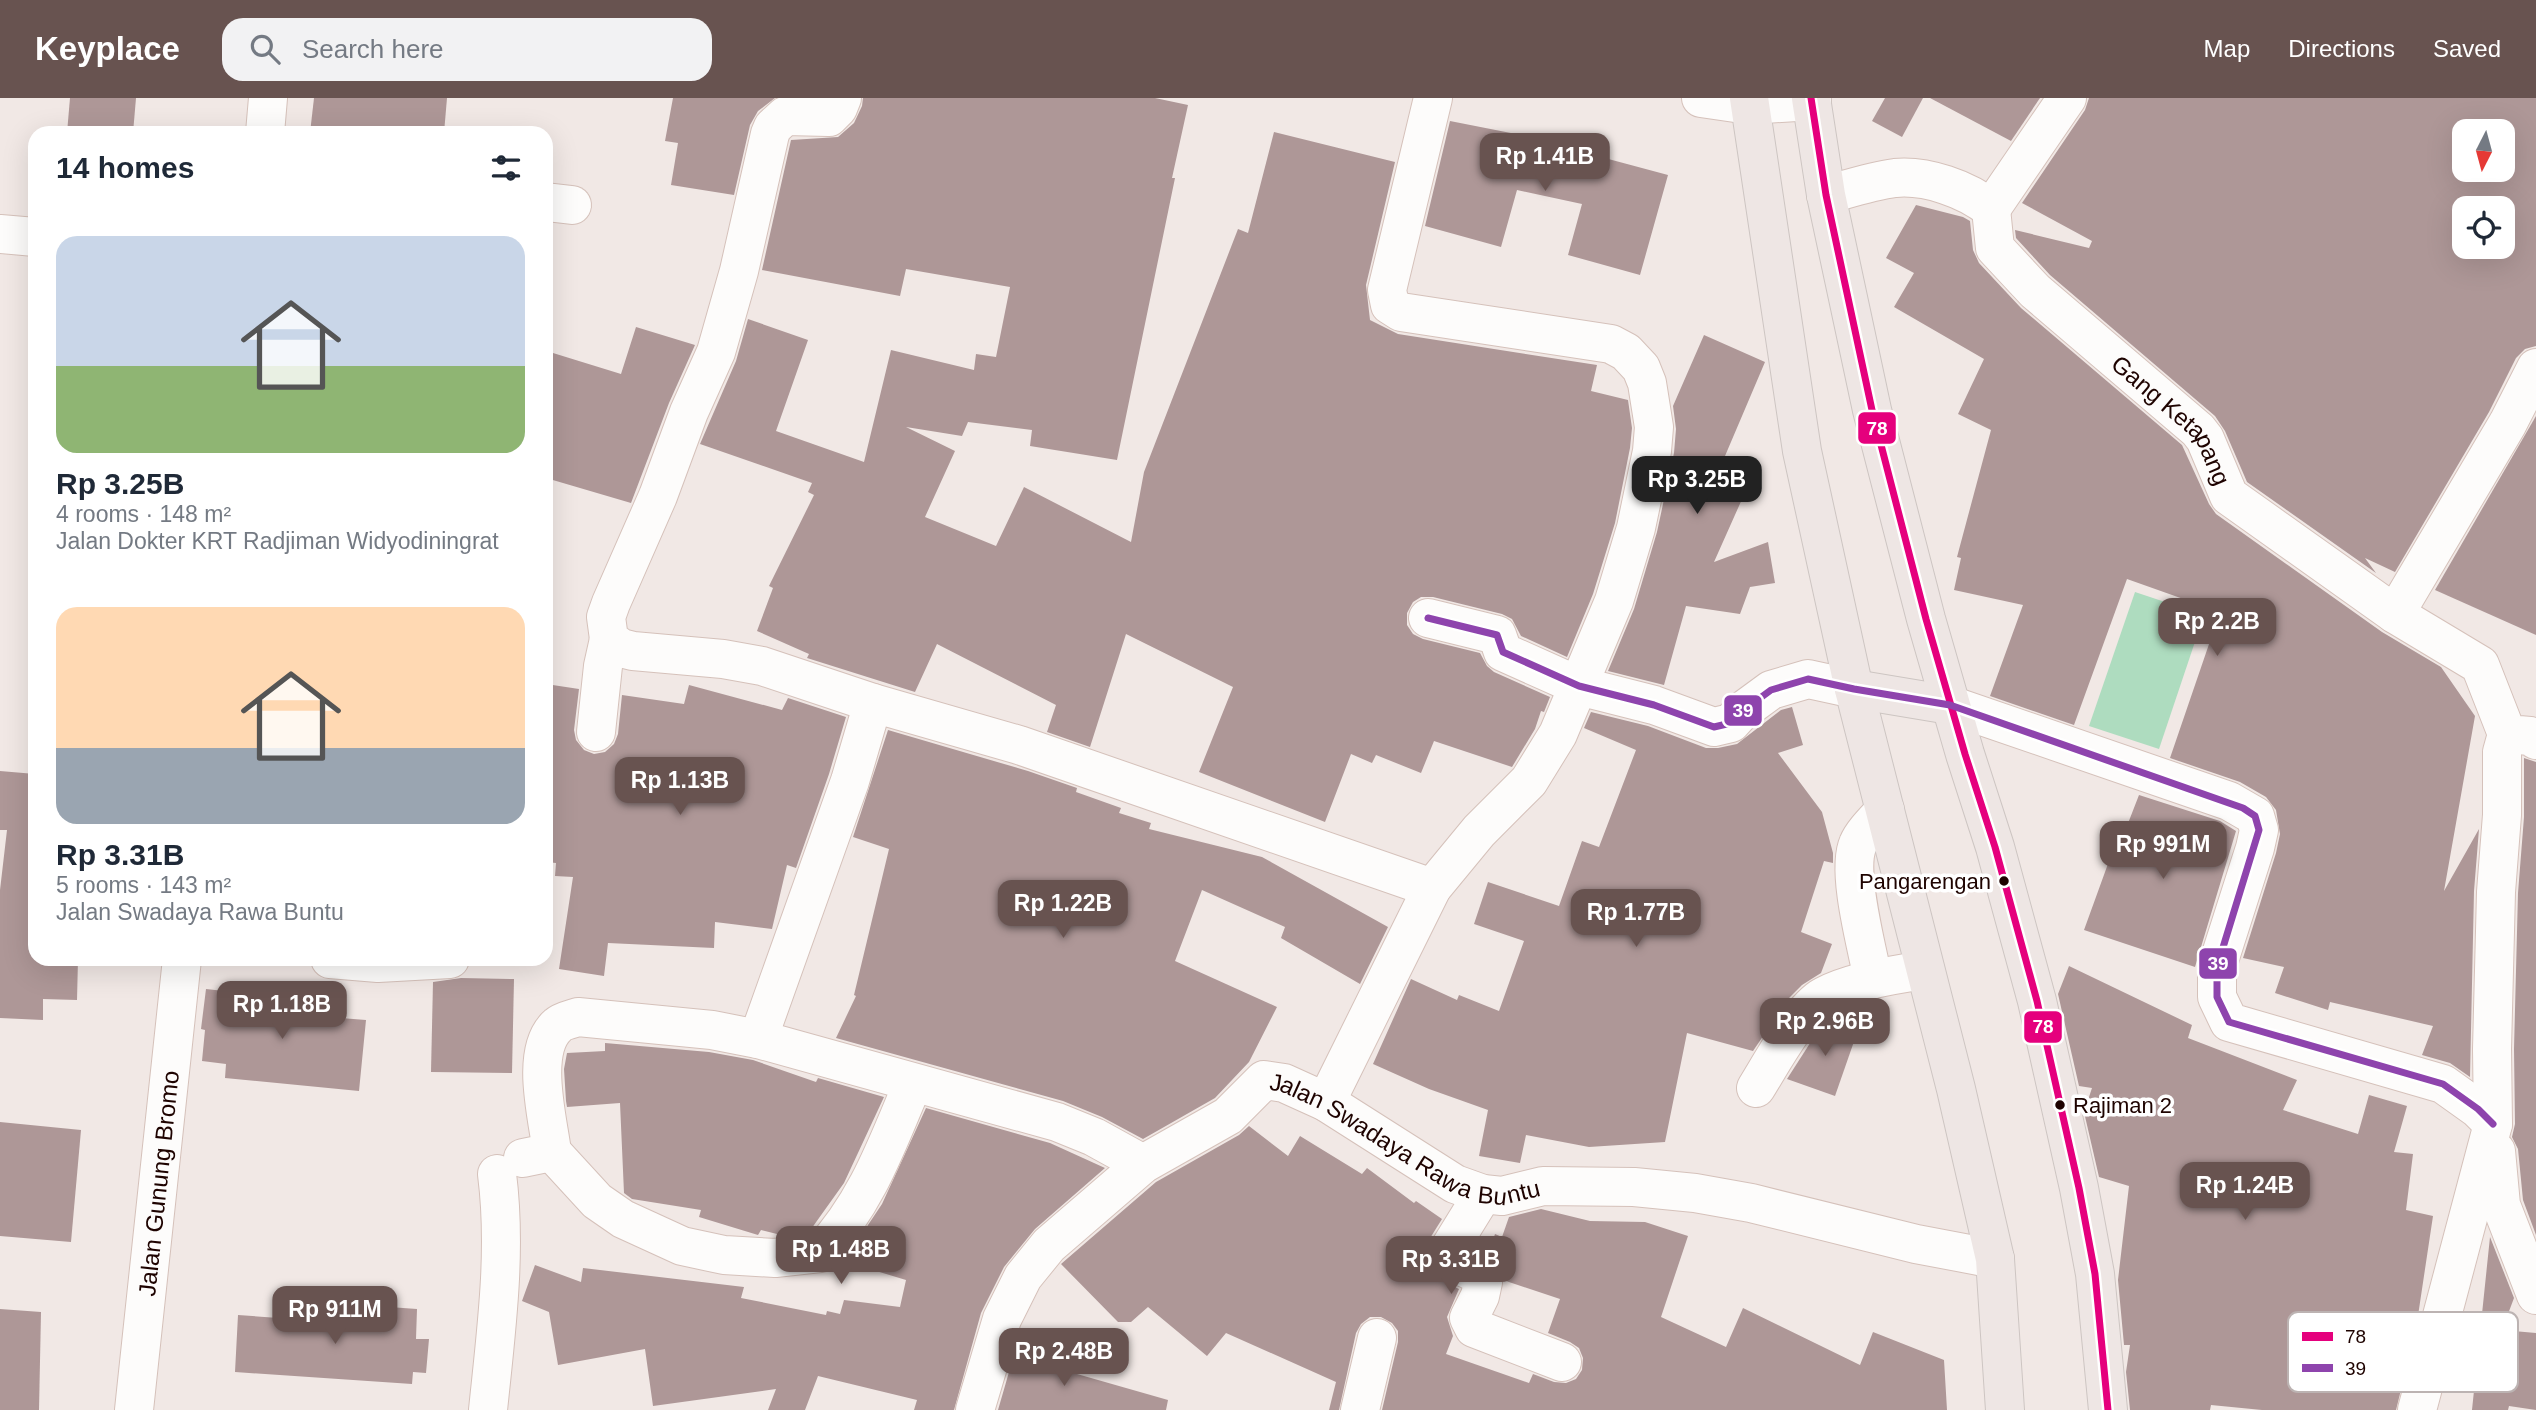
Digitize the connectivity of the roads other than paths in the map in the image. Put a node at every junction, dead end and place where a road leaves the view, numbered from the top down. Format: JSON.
{"nodes":[{"id":1,"x":268,"y":98,"type":"edge"},
{"id":2,"x":842,"y":98,"type":"edge"},
{"id":3,"x":1433,"y":98,"type":"edge"},
{"id":4,"x":1701,"y":98,"type":"edge"},
{"id":5,"x":2067,"y":98,"type":"edge"},
{"id":6,"x":1812,"y":100,"type":"edge"},
{"id":7,"x":1749,"y":102,"type":"edge"},
{"id":8,"x":266,"y":126,"type":"edge"},
{"id":9,"x":1826,"y":195,"type":"junction"},
{"id":10,"x":1991,"y":209,"type":"junction"},
{"id":11,"x":0,"y":233,"type":"edge"},
{"id":12,"x":28,"y":236,"type":"edge"},
{"id":13,"x":2536,"y":368,"type":"edge"},
{"id":14,"x":2524,"y":423,"type":"edge"},
{"id":15,"x":2395,"y":614,"type":"junction"},
{"id":16,"x":1428,"y":618,"type":"dead end"},
{"id":17,"x":609,"y":639,"type":"junction"},
{"id":18,"x":1579,"y":686,"type":"junction"},
{"id":19,"x":1854,"y":689,"type":"junction"},
{"id":20,"x":873,"y":703,"type":"junction"},
{"id":21,"x":1950,"y":705,"type":"junction"},
{"id":22,"x":596,"y":732,"type":"dead end"},
{"id":23,"x":2522,"y":737,"type":"edge"},
{"id":24,"x":1885,"y":810,"type":"junction"},
{"id":25,"x":1433,"y":888,"type":"junction"},
{"id":26,"x":181,"y":966,"type":"edge"},
{"id":27,"x":1925,"y":970,"type":"junction"},
{"id":28,"x":1873,"y":979,"type":"junction"},
{"id":29,"x":758,"y":1040,"type":"junction"},
{"id":30,"x":913,"y":1083,"type":"junction"},
{"id":31,"x":1756,"y":1088,"type":"dead end"},
{"id":32,"x":1326,"y":1102,"type":"junction"},
{"id":33,"x":2493,"y":1124,"type":"junction"},
{"id":34,"x":524,"y":1161,"type":"junction"},
{"id":35,"x":1143,"y":1164,"type":"junction"},
{"id":36,"x":1483,"y":1194,"type":"junction"},
{"id":37,"x":1995,"y":1259,"type":"junction"},
{"id":38,"x":2536,"y":1295,"type":"edge"},
{"id":39,"x":2443,"y":1312,"type":"edge"},
{"id":40,"x":1377,"y":1338,"type":"dead end"},
{"id":41,"x":1562,"y":1362,"type":"dead end"},
{"id":42,"x":2422,"y":1392,"type":"edge"},
{"id":43,"x":134,"y":1410,"type":"edge"},
{"id":44,"x":488,"y":1410,"type":"edge"},
{"id":45,"x":975,"y":1410,"type":"edge"},
{"id":46,"x":1360,"y":1410,"type":"edge"},
{"id":47,"x":2005,"y":1410,"type":"edge"},
{"id":48,"x":2108,"y":1410,"type":"edge"},
{"id":49,"x":2417,"y":1410,"type":"edge"}],
"edges":[{"from":1,"to":8,"type":"street"},
{"from":2,"to":17,"type":"street"},
{"from":3,"to":18,"type":"street"},
{"from":4,"to":7,"type":"street"},
{"from":5,"to":10,"type":"street"},
{"from":6,"to":7,"type":"street"},
{"from":6,"to":9,"type":"main road"},
{"from":7,"to":19,"type":"main road"},
{"from":9,"to":10,"type":"street"},
{"from":9,"to":21,"type":"main road"},
{"from":10,"to":15,"type":"street","name":"Gang Ketapang"},
{"from":11,"to":12,"type":"street"},
{"from":13,"to":14,"type":"street"},
{"from":14,"to":15,"type":"street"},
{"from":15,"to":23,"type":"street","name":"Gang Ketapang"},
{"from":16,"to":18,"type":"street"},
{"from":17,"to":20,"type":"street"},
{"from":17,"to":22,"type":"street"},
{"from":18,"to":19,"type":"street"},
{"from":18,"to":25,"type":"street"},
{"from":19,"to":21,"type":"main road"},
{"from":19,"to":24,"type":"main road"},
{"from":20,"to":25,"type":"street"},
{"from":20,"to":29,"type":"street"},
{"from":21,"to":33,"type":"street"},
{"from":21,"to":48,"type":"main road"},
{"from":23,"to":33,"type":"street"},
{"from":24,"to":27,"type":"main road"},
{"from":24,"to":28,"type":"street"},
{"from":25,"to":32,"type":"street"},
{"from":26,"to":43,"type":"street","name":"Jalan Gunung Bromo"},
{"from":27,"to":28,"type":"street"},
{"from":27,"to":37,"type":"main road"},
{"from":28,"to":31,"type":"street"},
{"from":29,"to":30,"type":"street"},
{"from":29,"to":34,"type":"street"},
{"from":30,"to":34,"type":"street"},
{"from":30,"to":35,"type":"street"},
{"from":32,"to":35,"type":"street","name":"Jalan Swadaya Rawa Buntu"},
{"from":32,"to":36,"type":"street","name":"Jalan Swadaya Rawa Buntu"},
{"from":33,"to":38,"type":"street"},
{"from":33,"to":39,"type":"street"},
{"from":34,"to":44,"type":"street"},
{"from":35,"to":45,"type":"street","name":"Jalan Swadaya Rawa Buntu"},
{"from":36,"to":37,"type":"street","name":"Jalan Swadaya Rawa Buntu"},
{"from":36,"to":41,"type":"street"},
{"from":37,"to":47,"type":"main road"},
{"from":40,"to":46,"type":"street"},
{"from":42,"to":49,"type":"street"}]}
